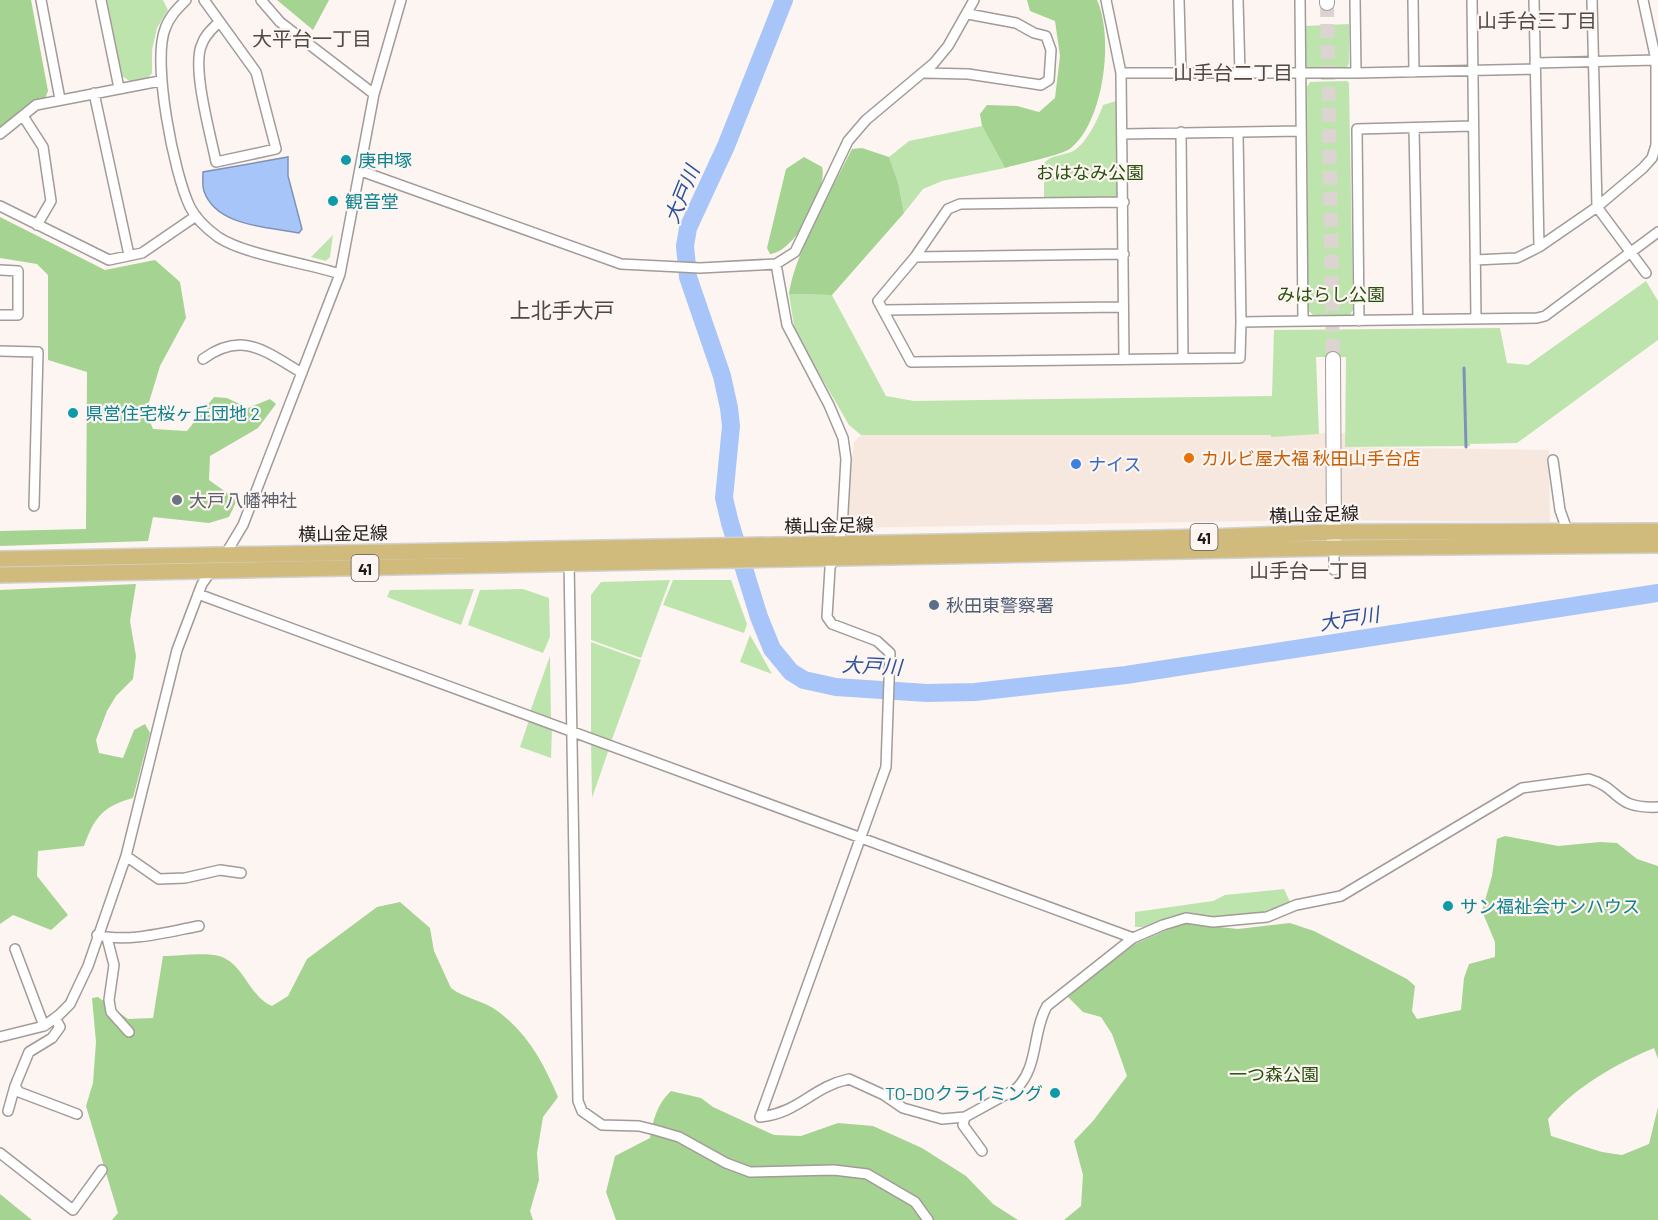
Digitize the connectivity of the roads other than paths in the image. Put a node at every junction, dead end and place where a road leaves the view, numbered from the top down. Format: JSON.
{"nodes":[{"id":1,"x":41,"y":0,"type":"edge"},
{"id":2,"x":102,"y":0,"type":"edge"},
{"id":3,"x":186,"y":0,"type":"edge"},
{"id":4,"x":204,"y":0,"type":"edge"},
{"id":5,"x":261,"y":0,"type":"edge"},
{"id":6,"x":401,"y":0,"type":"edge"},
{"id":7,"x":974,"y":0,"type":"edge"},
{"id":8,"x":1106,"y":0,"type":"edge"},
{"id":9,"x":1179,"y":0,"type":"edge"},
{"id":10,"x":1238,"y":0,"type":"edge"},
{"id":11,"x":1300,"y":0,"type":"edge"},
{"id":12,"x":1355,"y":0,"type":"edge"},
{"id":13,"x":1413,"y":0,"type":"edge"},
{"id":14,"x":1472,"y":0,"type":"edge"},
{"id":15,"x":1534,"y":0,"type":"edge"},
{"id":16,"x":1593,"y":0,"type":"edge"},
{"id":17,"x":1643,"y":0,"type":"edge"},
{"id":18,"x":968,"y":14,"type":"junction"},
{"id":19,"x":219,"y":22,"type":"junction"},
{"id":20,"x":1656,"y":60,"type":"junction"},
{"id":21,"x":1594,"y":61,"type":"junction"},
{"id":22,"x":1535,"y":66,"type":"junction"},
{"id":23,"x":1473,"y":70,"type":"junction"},
{"id":24,"x":1414,"y":72,"type":"junction"},
{"id":25,"x":1121,"y":73,"type":"junction"},
{"id":26,"x":1300,"y":73,"type":"junction"},
{"id":27,"x":1356,"y":73,"type":"junction"},
{"id":28,"x":924,"y":74,"type":"junction"},
{"id":29,"x":1180,"y":74,"type":"junction"},
{"id":30,"x":1240,"y":74,"type":"junction"},
{"id":31,"x":160,"y":81,"type":"junction"},
{"id":32,"x":119,"y":88,"type":"junction"},
{"id":33,"x":94,"y":93,"type":"junction"},
{"id":34,"x":374,"y":94,"type":"junction"},
{"id":35,"x":60,"y":99,"type":"junction"},
{"id":36,"x":23,"y":116,"type":"junction"},
{"id":37,"x":1472,"y":126,"type":"junction"},
{"id":38,"x":1414,"y":128,"type":"junction"},
{"id":39,"x":1301,"y":131,"type":"junction"},
{"id":40,"x":1181,"y":132,"type":"junction"},
{"id":41,"x":1238,"y":132,"type":"junction"},
{"id":42,"x":0,"y":134,"type":"edge"},
{"id":43,"x":1122,"y":134,"type":"junction"},
{"id":44,"x":361,"y":171,"type":"junction"},
{"id":45,"x":1124,"y":202,"type":"junction"},
{"id":46,"x":0,"y":206,"type":"edge"},
{"id":47,"x":1597,"y":207,"type":"junction"},
{"id":48,"x":196,"y":216,"type":"junction"},
{"id":49,"x":37,"y":225,"type":"junction"},
{"id":50,"x":1658,"y":232,"type":"edge"},
{"id":51,"x":1539,"y":247,"type":"junction"},
{"id":52,"x":1632,"y":252,"type":"junction"},
{"id":53,"x":1124,"y":254,"type":"junction"},
{"id":54,"x":129,"y":255,"type":"junction"},
{"id":55,"x":915,"y":257,"type":"junction"},
{"id":56,"x":1475,"y":260,"type":"junction"},
{"id":57,"x":776,"y":264,"type":"junction"},
{"id":58,"x":0,"y":270,"type":"edge"},
{"id":59,"x":1646,"y":273,"type":"dead end"},
{"id":60,"x":340,"y":274,"type":"junction"},
{"id":61,"x":1123,"y":307,"type":"junction"},
{"id":62,"x":885,"y":310,"type":"junction"},
{"id":63,"x":0,"y":315,"type":"edge"},
{"id":64,"x":1476,"y":319,"type":"junction"},
{"id":65,"x":1304,"y":321,"type":"junction"},
{"id":66,"x":1359,"y":321,"type":"junction"},
{"id":67,"x":1418,"y":321,"type":"junction"},
{"id":68,"x":1241,"y":322,"type":"junction"},
{"id":69,"x":0,"y":351,"type":"edge"},
{"id":70,"x":1183,"y":358,"type":"junction"},
{"id":71,"x":203,"y":359,"type":"dead end"},
{"id":72,"x":1124,"y":359,"type":"junction"},
{"id":73,"x":1333,"y":359,"type":"tunnel mouth"},
{"id":74,"x":302,"y":373,"type":"junction"},
{"id":75,"x":1553,"y":460,"type":"dead end"},
{"id":76,"x":34,"y":506,"type":"dead end"},
{"id":77,"x":1567,"y":531,"type":"junction"},
{"id":78,"x":1658,"y":531,"type":"edge"},
{"id":79,"x":1334,"y":532,"type":"junction"},
{"id":80,"x":1658,"y":545,"type":"edge"},
{"id":81,"x":1334,"y":548,"type":"junction"},
{"id":82,"x":836,"y":551,"type":"junction"},
{"id":83,"x":225,"y":555,"type":"junction"},
{"id":84,"x":569,"y":556,"type":"junction"},
{"id":85,"x":0,"y":559,"type":"edge"},
{"id":86,"x":1334,"y":570,"type":"dead end"},
{"id":87,"x":211,"y":571,"type":"junction"},
{"id":88,"x":0,"y":575,"type":"edge"},
{"id":89,"x":198,"y":594,"type":"junction"},
{"id":90,"x":573,"y":730,"type":"junction"},
{"id":91,"x":1658,"y":807,"type":"edge"},
{"id":92,"x":862,"y":838,"type":"junction"},
{"id":93,"x":126,"y":856,"type":"junction"},
{"id":94,"x":241,"y":873,"type":"dead end"},
{"id":95,"x":199,"y":926,"type":"dead end"},
{"id":96,"x":97,"y":935,"type":"junction"},
{"id":97,"x":107,"y":938,"type":"junction"},
{"id":98,"x":1133,"y":938,"type":"junction"},
{"id":99,"x":15,"y":949,"type":"dead end"},
{"id":100,"x":55,"y":1018,"type":"junction"},
{"id":101,"x":44,"y":1026,"type":"junction"},
{"id":102,"x":129,"y":1032,"type":"dead end"},
{"id":103,"x":0,"y":1036,"type":"edge"},
{"id":104,"x":15,"y":1086,"type":"junction"},
{"id":105,"x":8,"y":1111,"type":"dead end"},
{"id":106,"x":77,"y":1114,"type":"dead end"},
{"id":107,"x":965,"y":1117,"type":"junction"},
{"id":108,"x":982,"y":1151,"type":"dead end"},
{"id":109,"x":0,"y":1154,"type":"edge"},
{"id":110,"x":102,"y":1170,"type":"dead end"},
{"id":111,"x":928,"y":1220,"type":"edge"}],
"edges":[{"from":1,"to":35,"type":"street"},
{"from":2,"to":32,"type":"street"},
{"from":3,"to":31,"type":"street"},
{"from":4,"to":19,"type":"street"},
{"from":5,"to":34,"type":"street"},
{"from":6,"to":34,"type":"street"},
{"from":7,"to":18,"type":"street"},
{"from":8,"to":25,"type":"street"},
{"from":9,"to":29,"type":"street"},
{"from":10,"to":30,"type":"street"},
{"from":11,"to":26,"type":"street"},
{"from":12,"to":27,"type":"street"},
{"from":13,"to":24,"type":"street"},
{"from":14,"to":23,"type":"street"},
{"from":15,"to":22,"type":"street"},
{"from":16,"to":21,"type":"street"},
{"from":17,"to":20,"type":"street"},
{"from":18,"to":28,"type":"street"},
{"from":18,"to":28,"type":"street"},
{"from":19,"to":19,"type":"street"},
{"from":20,"to":21,"type":"street"},
{"from":20,"to":47,"type":"street"},
{"from":21,"to":22,"type":"street"},
{"from":21,"to":47,"type":"street"},
{"from":22,"to":23,"type":"street"},
{"from":22,"to":51,"type":"street"},
{"from":23,"to":24,"type":"street"},
{"from":23,"to":37,"type":"street"},
{"from":24,"to":27,"type":"street"},
{"from":25,"to":29,"type":"street"},
{"from":25,"to":43,"type":"street"},
{"from":26,"to":27,"type":"street"},
{"from":26,"to":30,"type":"street"},
{"from":26,"to":39,"type":"street"},
{"from":28,"to":57,"type":"street"},
{"from":29,"to":30,"type":"street"},
{"from":31,"to":32,"type":"street"},
{"from":31,"to":48,"type":"street"},
{"from":32,"to":33,"type":"street"},
{"from":33,"to":35,"type":"street"},
{"from":33,"to":54,"type":"street"},
{"from":34,"to":44,"type":"street"},
{"from":35,"to":36,"type":"street"},
{"from":36,"to":42,"type":"street"},
{"from":36,"to":49,"type":"street"},
{"from":37,"to":38,"type":"street"},
{"from":37,"to":56,"type":"street"},
{"from":38,"to":66,"type":"street"},
{"from":38,"to":67,"type":"street"},
{"from":39,"to":41,"type":"street"},
{"from":39,"to":65,"type":"street"},
{"from":40,"to":41,"type":"street"},
{"from":40,"to":43,"type":"street"},
{"from":40,"to":70,"type":"street"},
{"from":41,"to":68,"type":"street"},
{"from":43,"to":45,"type":"street"},
{"from":44,"to":57,"type":"street"},
{"from":44,"to":60,"type":"street"},
{"from":45,"to":53,"type":"street"},
{"from":45,"to":55,"type":"street"},
{"from":46,"to":49,"type":"street"},
{"from":47,"to":51,"type":"street"},
{"from":47,"to":52,"type":"street"},
{"from":48,"to":54,"type":"street"},
{"from":48,"to":60,"type":"street"},
{"from":49,"to":54,"type":"street"},
{"from":50,"to":52,"type":"street"},
{"from":51,"to":56,"type":"street"},
{"from":52,"to":59,"type":"street"},
{"from":52,"to":64,"type":"street"},
{"from":53,"to":55,"type":"street"},
{"from":53,"to":61,"type":"street"},
{"from":55,"to":62,"type":"street"},
{"from":56,"to":64,"type":"street"},
{"from":57,"to":82,"type":"street"},
{"from":58,"to":63,"type":"street"},
{"from":60,"to":74,"type":"street"},
{"from":61,"to":62,"type":"street"},
{"from":61,"to":72,"type":"street"},
{"from":62,"to":72,"type":"street"},
{"from":64,"to":67,"type":"street"},
{"from":65,"to":66,"type":"street"},
{"from":65,"to":68,"type":"street"},
{"from":66,"to":67,"type":"street"},
{"from":68,"to":70,"type":"street"},
{"from":69,"to":76,"type":"street"},
{"from":70,"to":72,"type":"street"},
{"from":71,"to":74,"type":"street"},
{"from":73,"to":79,"type":"street"},
{"from":74,"to":83,"type":"street"},
{"from":75,"to":77,"type":"street"},
{"from":77,"to":78,"type":"main road","name":"横山金足線","number":"41"},
{"from":77,"to":79,"type":"main road","name":"横山金足線","number":"41"},
{"from":79,"to":81,"type":"street"},
{"from":79,"to":82,"type":"main road","name":"横山金足線","number":"41"},
{"from":80,"to":81,"type":"main road","name":"横山金足線","number":"41"},
{"from":81,"to":82,"type":"main road","name":"横山金足線","number":"41"},
{"from":81,"to":86,"type":"street"},
{"from":82,"to":84,"type":"main road","name":"横山金足線","number":"41"},
{"from":82,"to":92,"type":"street"},
{"from":83,"to":84,"type":"main road","name":"横山金足線","number":"41"},
{"from":83,"to":85,"type":"main road","name":"横山金足線","number":"41"},
{"from":83,"to":87,"type":"street"},
{"from":84,"to":87,"type":"main road","name":"横山金足線","number":"41"},
{"from":84,"to":90,"type":"street"},
{"from":87,"to":88,"type":"main road","name":"横山金足線","number":"41"},
{"from":87,"to":89,"type":"street"},
{"from":89,"to":90,"type":"street"},
{"from":89,"to":93,"type":"street"},
{"from":90,"to":92,"type":"street"},
{"from":90,"to":111,"type":"street"},
{"from":91,"to":98,"type":"street"},
{"from":92,"to":98,"type":"street"},
{"from":92,"to":107,"type":"street"},
{"from":93,"to":94,"type":"street"},
{"from":93,"to":96,"type":"street"},
{"from":95,"to":97,"type":"street"},
{"from":96,"to":97,"type":"street"},
{"from":96,"to":100,"type":"street"},
{"from":97,"to":102,"type":"street"},
{"from":98,"to":107,"type":"street"},
{"from":99,"to":101,"type":"street"},
{"from":100,"to":101,"type":"street"},
{"from":100,"to":104,"type":"street"},
{"from":101,"to":103,"type":"street"},
{"from":104,"to":105,"type":"street"},
{"from":104,"to":106,"type":"street"},
{"from":107,"to":108,"type":"street"},
{"from":109,"to":110,"type":"street"}]}
